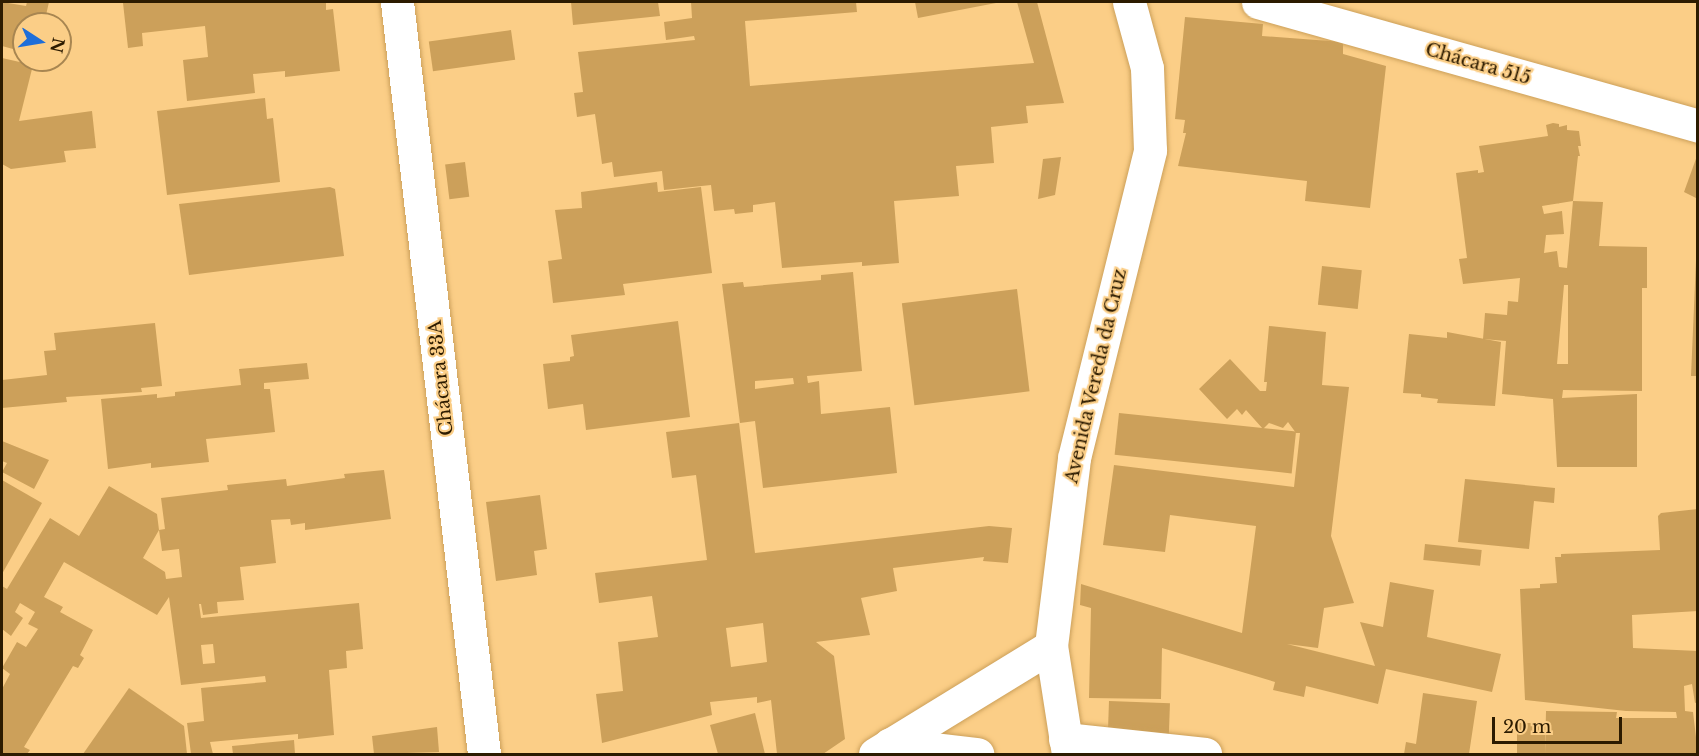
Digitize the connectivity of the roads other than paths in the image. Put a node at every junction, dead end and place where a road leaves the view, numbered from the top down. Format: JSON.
{"nodes":[{"id":1,"x":397,"y":2,"type":"edge"},
{"id":2,"x":1129,"y":2,"type":"edge"},
{"id":3,"x":1258,"y":2,"type":"edge"},
{"id":4,"x":1698,"y":126,"type":"edge"},
{"id":5,"x":1051,"y":645,"type":"junction"},
{"id":6,"x":1066,"y":747,"type":"edge"},
{"id":7,"x":883,"y":749,"type":"edge"},
{"id":8,"x":483,"y":754,"type":"edge"},
{"id":9,"x":977,"y":754,"type":"edge"},
{"id":10,"x":1204,"y":754,"type":"edge"}],
"edges":[{"from":1,"to":8,"type":"street","name":"Chácara 33A"},
{"from":2,"to":5,"type":"street","name":"Avenida Vereda da Cruz"},
{"from":3,"to":4,"type":"street","name":"Chácara 515"},
{"from":5,"to":6,"type":"street","name":"Avenida Vereda da Cruz"},
{"from":5,"to":7,"type":"street"},
{"from":6,"to":10,"type":"street"},
{"from":7,"to":9,"type":"street"}]}
